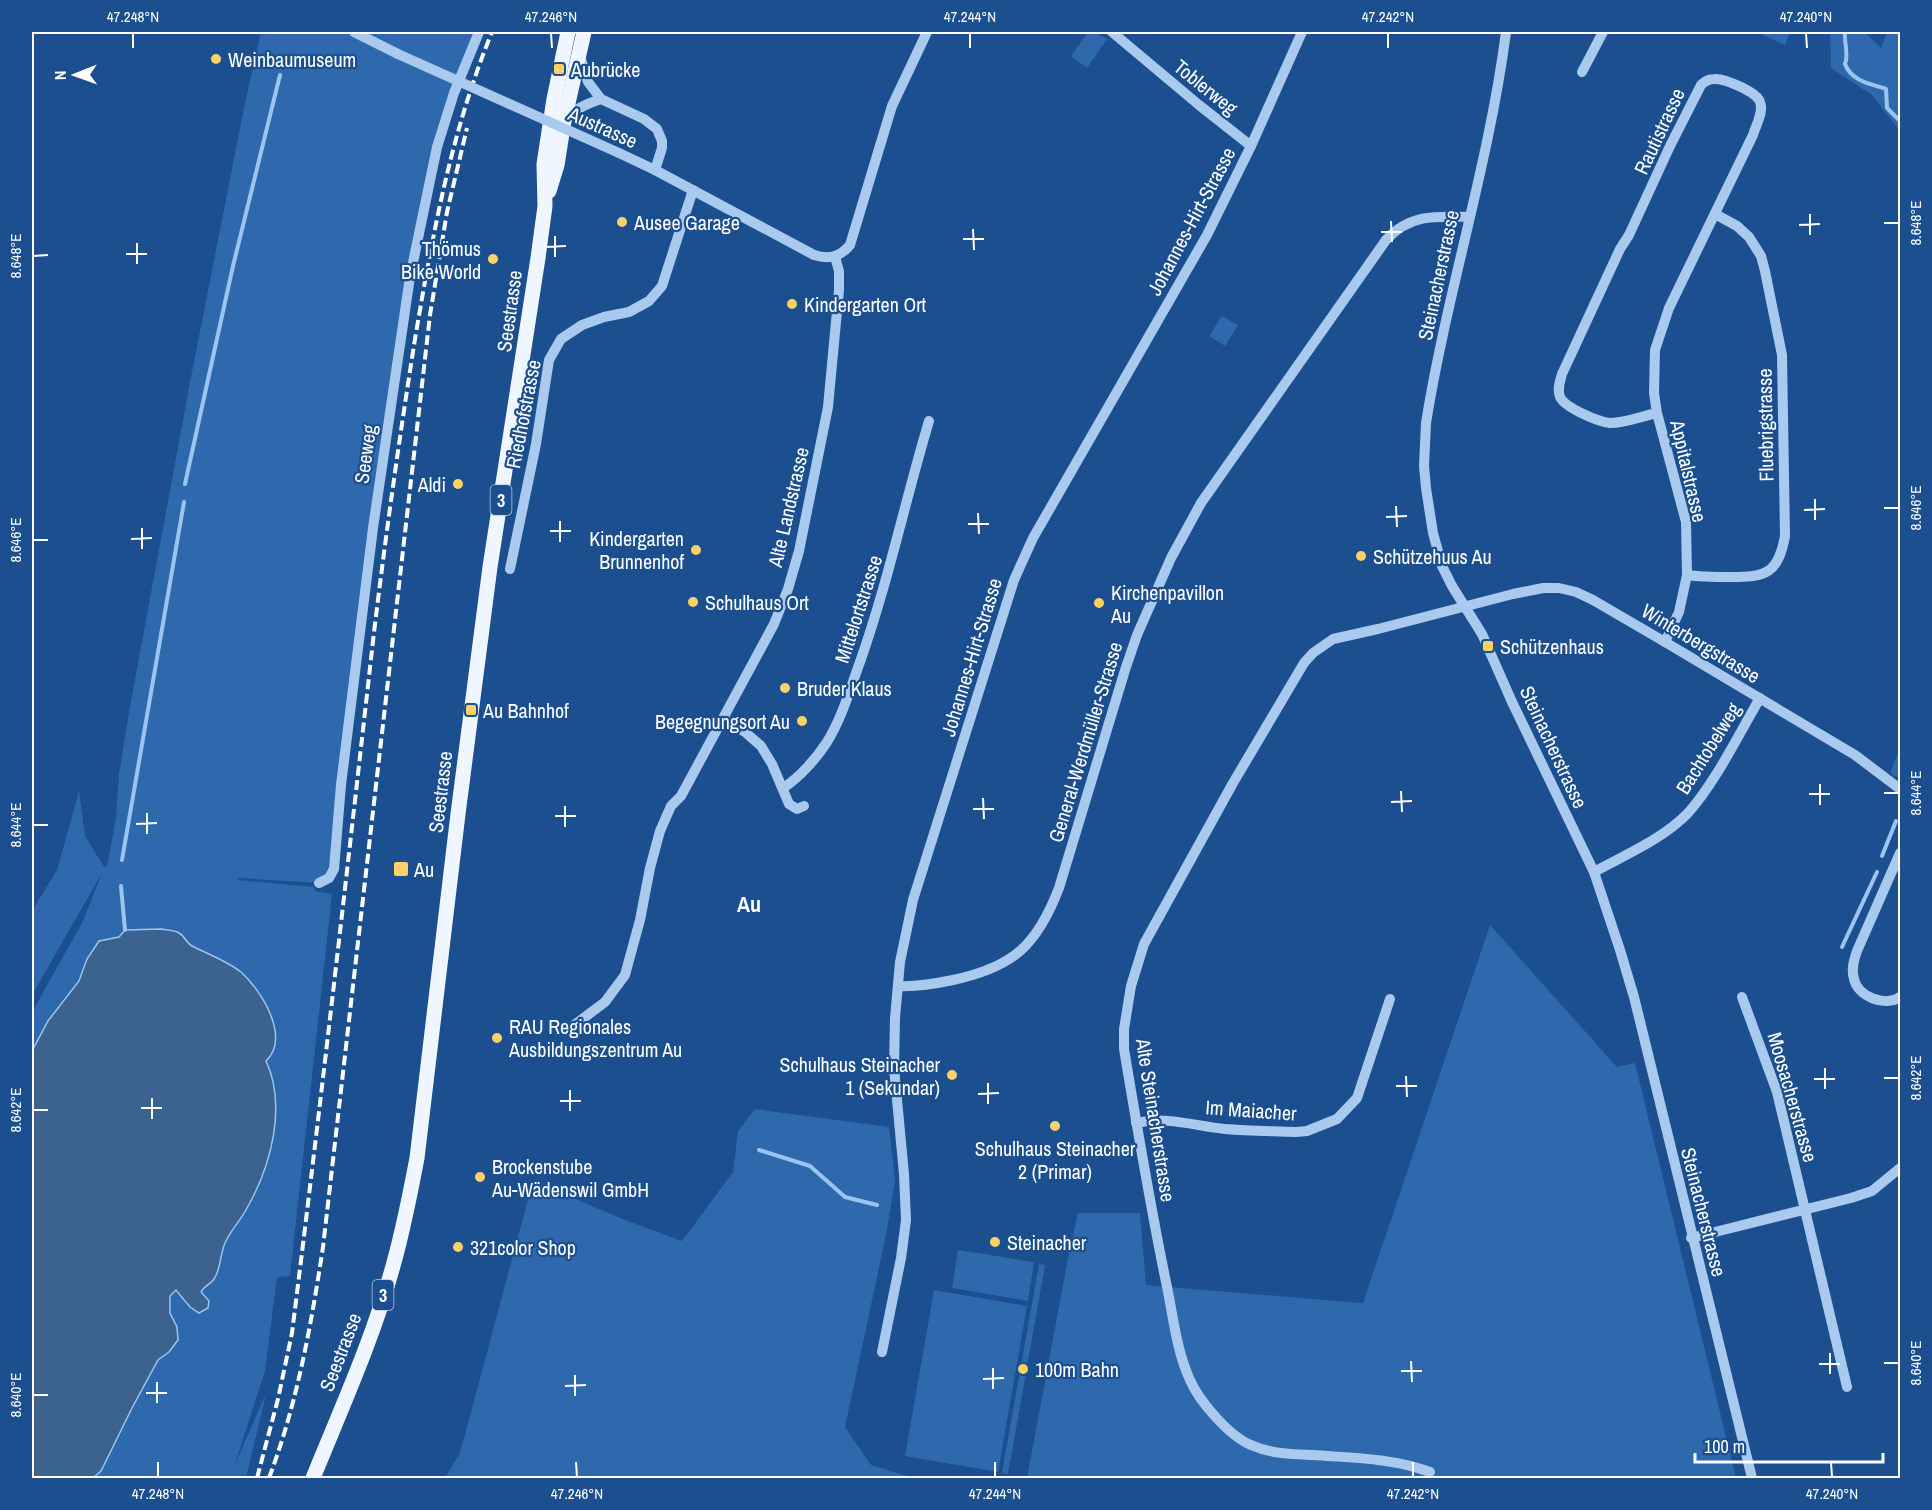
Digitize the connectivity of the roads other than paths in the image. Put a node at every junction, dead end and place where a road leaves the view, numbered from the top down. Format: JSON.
{"nodes":[{"id":1,"x":354,"y":32,"type":"edge"},
{"id":2,"x":479,"y":32,"type":"edge"},
{"id":3,"x":568,"y":32,"type":"edge"},
{"id":4,"x":585,"y":32,"type":"edge"},
{"id":5,"x":927,"y":32,"type":"edge"},
{"id":6,"x":1112,"y":32,"type":"edge"},
{"id":7,"x":1302,"y":32,"type":"edge"},
{"id":8,"x":1506,"y":32,"type":"edge"},
{"id":9,"x":1603,"y":32,"type":"edge"},
{"id":10,"x":579,"y":55,"type":"junction"},
{"id":11,"x":1582,"y":72,"type":"dead end"},
{"id":12,"x":601,"y":99,"type":"junction"},
{"id":13,"x":564,"y":121,"type":"junction"},
{"id":14,"x":1251,"y":146,"type":"junction"},
{"id":15,"x":655,"y":170,"type":"junction"},
{"id":16,"x":693,"y":190,"type":"junction"},
{"id":17,"x":545,"y":206,"type":"junction"},
{"id":18,"x":1715,"y":214,"type":"junction"},
{"id":19,"x":1469,"y":217,"type":"junction"},
{"id":20,"x":835,"y":257,"type":"junction"},
{"id":21,"x":1657,"y":413,"type":"junction"},
{"id":22,"x":929,"y":421,"type":"dead end"},
{"id":23,"x":510,"y":569,"type":"dead end"},
{"id":24,"x":1687,"y":575,"type":"junction"},
{"id":25,"x":1466,"y":607,"type":"junction"},
{"id":26,"x":1665,"y":642,"type":"junction"},
{"id":27,"x":1760,"y":698,"type":"junction"},
{"id":28,"x":724,"y":719,"type":"junction"},
{"id":29,"x":783,"y":788,"type":"junction"},
{"id":30,"x":1900,"y":789,"type":"edge"},
{"id":31,"x":804,"y":806,"type":"dead end"},
{"id":32,"x":1900,"y":853,"type":"edge"},
{"id":33,"x":1594,"y":872,"type":"junction"},
{"id":34,"x":319,"y":884,"type":"dead end"},
{"id":35,"x":897,"y":986,"type":"junction"},
{"id":36,"x":1742,"y":997,"type":"dead end"},
{"id":37,"x":1900,"y":997,"type":"edge"},
{"id":38,"x":1390,"y":999,"type":"dead end"},
{"id":39,"x":573,"y":1026,"type":"dead end"},
{"id":40,"x":1137,"y":1124,"type":"junction"},
{"id":41,"x":1900,"y":1168,"type":"edge"},
{"id":42,"x":1805,"y":1209,"type":"junction"},
{"id":43,"x":1691,"y":1238,"type":"junction"},
{"id":44,"x":882,"y":1352,"type":"dead end"},
{"id":45,"x":1847,"y":1387,"type":"dead end"},
{"id":46,"x":1430,"y":1472,"type":"dead end"},
{"id":47,"x":314,"y":1479,"type":"edge"},
{"id":48,"x":1752,"y":1479,"type":"edge"}],
"edges":[{"from":1,"to":15,"type":"street","name":"Austrasse","bridge":true},
{"from":2,"to":34,"type":"street","name":"Seeweg"},
{"from":3,"to":17,"type":"main road","name":"Seestrasse","number":"3"},
{"from":4,"to":10,"type":"main road","name":"Seestrasse","number":"3"},
{"from":5,"to":20,"type":"street"},
{"from":6,"to":14,"type":"street","name":"Toblerweg"},
{"from":7,"to":14,"type":"street","name":"Johannes-Hirt-Strasse"},
{"from":8,"to":19,"type":"street","name":"Steinacherstrasse"},
{"from":9,"to":11,"type":"street"},
{"from":10,"to":12,"type":"street"},
{"from":10,"to":13,"type":"main road","name":"Seestrasse","number":"3"},
{"from":12,"to":13,"type":"street"},
{"from":12,"to":15,"type":"street"},
{"from":13,"to":17,"type":"main road","name":"Seestrasse","number":"3"},
{"from":14,"to":35,"type":"street","name":"Johannes-Hirt-Strasse"},
{"from":15,"to":16,"type":"street","name":"Austrasse"},
{"from":16,"to":20,"type":"street","name":"Austrasse"},
{"from":16,"to":23,"type":"street","name":"Riedhofstrasse"},
{"from":17,"to":47,"type":"main road","name":"Seestrasse","number":"3"},
{"from":18,"to":21,"type":"street","name":"Rautistrasse"},
{"from":18,"to":21,"type":"street","name":"Rautistrasse"},
{"from":18,"to":24,"type":"street","name":"Fluebrigstrasse"},
{"from":19,"to":25,"type":"street","name":"Steinacherstrasse"},
{"from":19,"to":35,"type":"street","name":"General-Werdmüller-Strasse"},
{"from":20,"to":28,"type":"street","name":"Alte Landstrasse"},
{"from":21,"to":24,"type":"street","name":"Appitalstrasse"},
{"from":22,"to":29,"type":"street","name":"Mittelortstrasse"},
{"from":24,"to":26,"type":"street","name":"Appitalstrasse"},
{"from":25,"to":26,"type":"street","name":"Winterbergstrasse"},
{"from":25,"to":33,"type":"street","name":"Steinacherstrasse"},
{"from":25,"to":40,"type":"street","name":"Alte Steinacherstrasse"},
{"from":26,"to":27,"type":"street","name":"Winterbergstrasse"},
{"from":27,"to":30,"type":"street","name":"Winterbergstrasse"},
{"from":27,"to":33,"type":"street","name":"Bachtobelweg"},
{"from":28,"to":29,"type":"street"},
{"from":28,"to":39,"type":"street","name":"Alte Landstrasse"},
{"from":29,"to":31,"type":"street"},
{"from":32,"to":37,"type":"street"},
{"from":33,"to":43,"type":"street","name":"Steinacherstrasse"},
{"from":35,"to":44,"type":"street","name":"Johannes-Hirt-Strasse"},
{"from":36,"to":42,"type":"street","name":"Moosacherstrasse"},
{"from":38,"to":40,"type":"street","name":"Im Maiacher"},
{"from":40,"to":46,"type":"street","name":"Alte Steinacherstrasse"},
{"from":41,"to":42,"type":"street"},
{"from":42,"to":43,"type":"street"},
{"from":42,"to":45,"type":"street","name":"Moosacherstrasse"},
{"from":43,"to":48,"type":"street","name":"Steinacherstrasse"}]}
